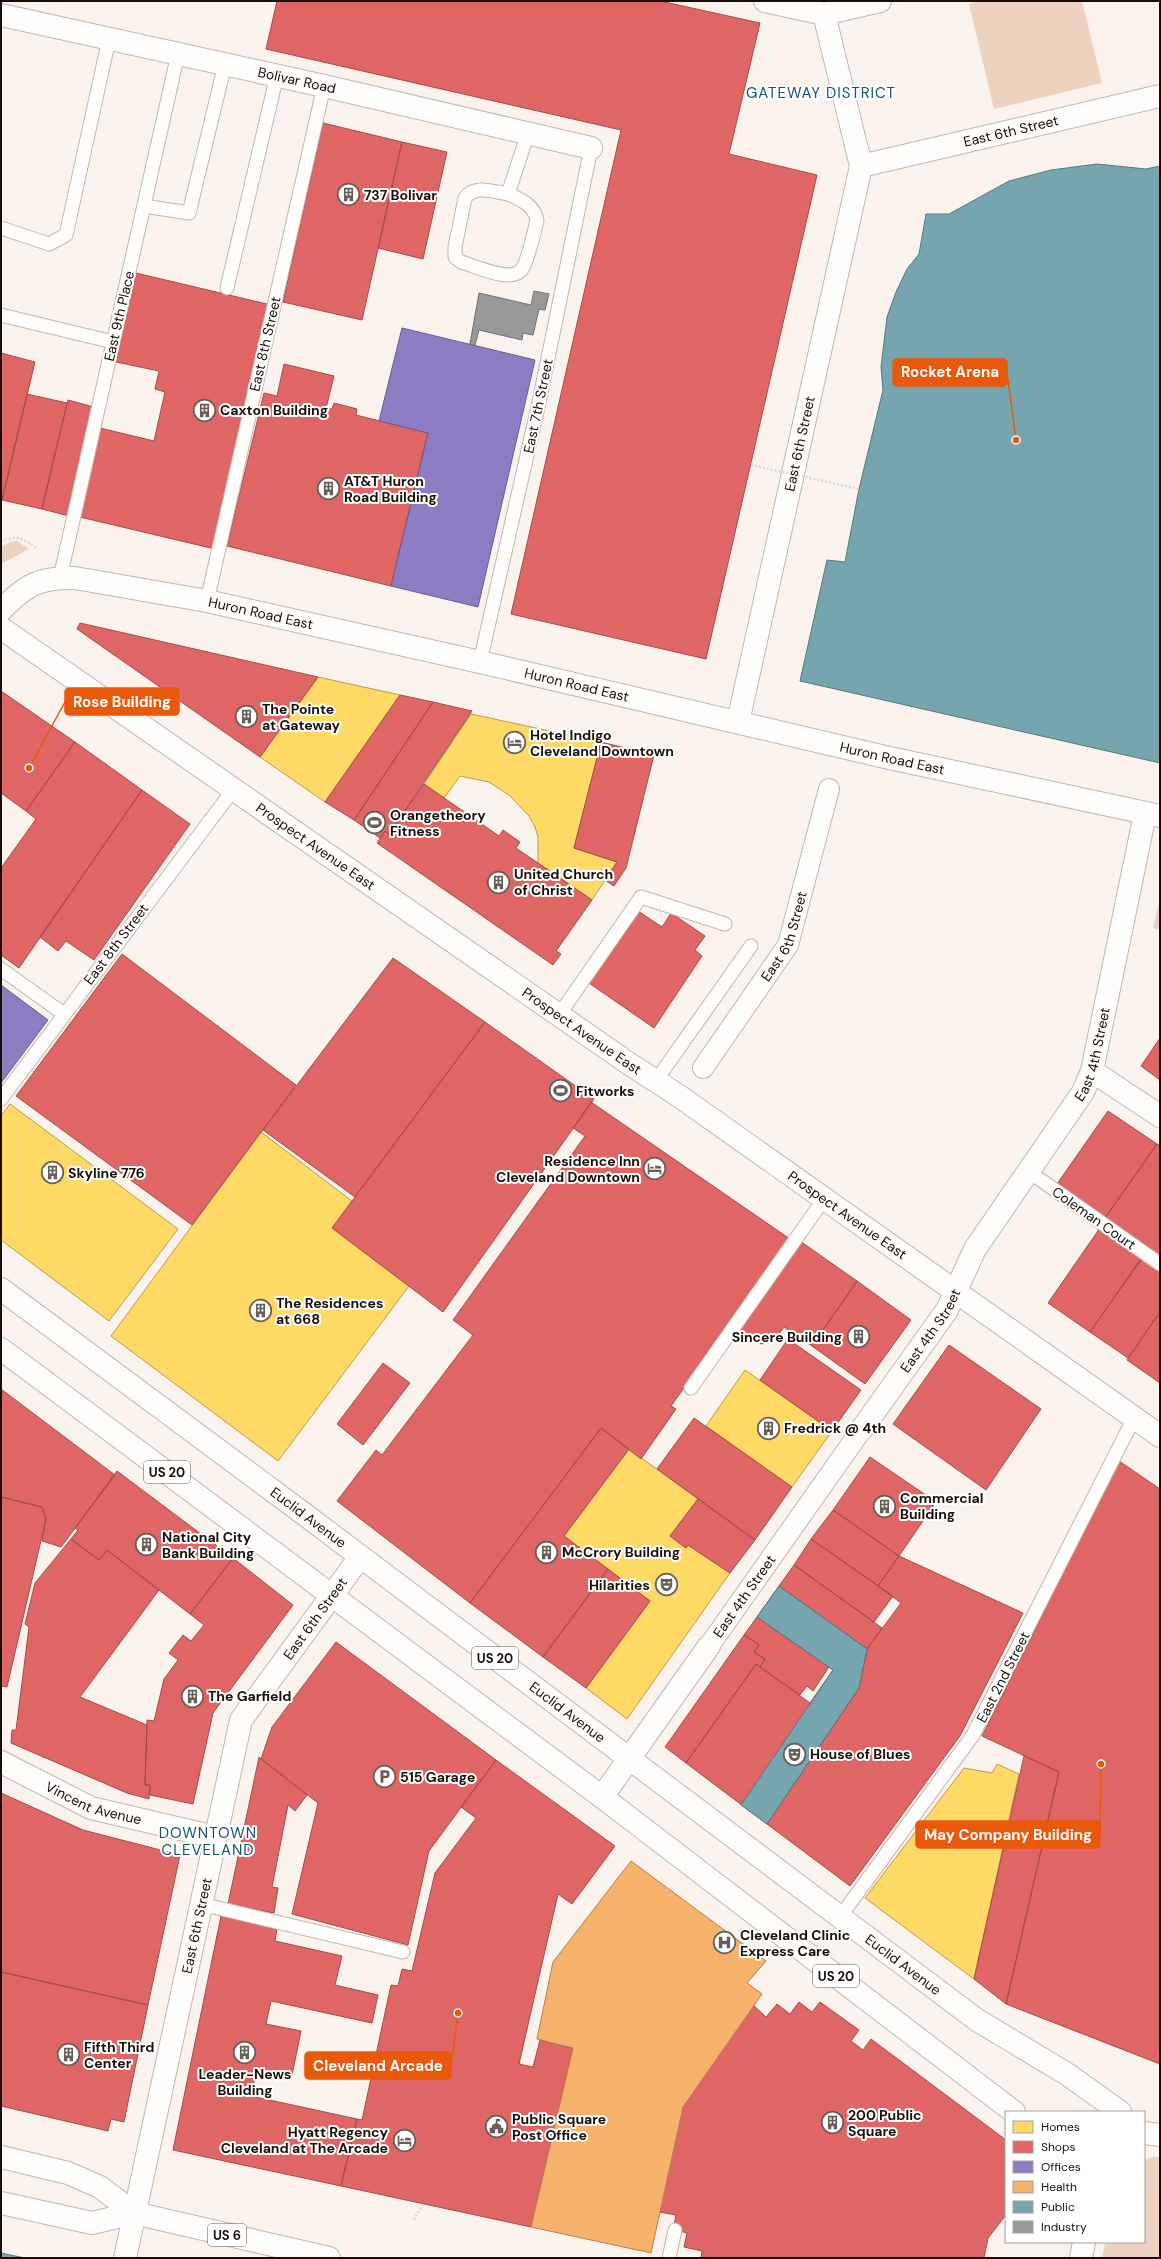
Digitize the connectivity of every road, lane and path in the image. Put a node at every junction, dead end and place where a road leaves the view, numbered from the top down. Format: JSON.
{"nodes":[{"id":1,"x":765,"y":1,"type":"edge"},
{"id":2,"x":880,"y":1,"type":"edge"},
{"id":3,"x":824,"y":14,"type":"junction"},
{"id":4,"x":1,"y":15,"type":"edge"},
{"id":5,"x":109,"y":39,"type":"junction"},
{"id":6,"x":178,"y":54,"type":"junction"},
{"id":7,"x":225,"y":64,"type":"junction"},
{"id":8,"x":277,"y":75,"type":"junction"},
{"id":9,"x":324,"y":86,"type":"junction"},
{"id":10,"x":1160,"y":96,"type":"edge"},
{"id":11,"x":528,"y":133,"type":"junction"},
{"id":12,"x":592,"y":148,"type":"joint"},
{"id":13,"x":861,"y":166,"type":"junction"},
{"id":14,"x":508,"y":194,"type":"junction"},
{"id":15,"x":144,"y":206,"type":"junction"},
{"id":16,"x":1,"y":228,"type":"edge"},
{"id":17,"x":227,"y":288,"type":"dead end"},
{"id":18,"x":1,"y":315,"type":"edge"},
{"id":19,"x":113,"y":342,"type":"junction"},
{"id":20,"x":751,"y":465,"type":"dead end"},
{"id":21,"x":860,"y":489,"type":"dead end"},
{"id":22,"x":1,"y":541,"type":"edge"},
{"id":23,"x":36,"y":549,"type":"dead end"},
{"id":24,"x":60,"y":578,"type":"junction"},
{"id":25,"x":207,"y":601,"type":"junction"},
{"id":26,"x":1,"y":610,"type":"edge"},
{"id":27,"x":1,"y":628,"type":"edge"},
{"id":28,"x":480,"y":662,"type":"junction"},
{"id":29,"x":738,"y":722,"type":"junction"},
{"id":30,"x":829,"y":789,"type":"dead end"},
{"id":31,"x":233,"y":790,"type":"junction"},
{"id":32,"x":1153,"y":815,"type":"edge"},
{"id":33,"x":725,"y":924,"type":"dead end"},
{"id":34,"x":751,"y":946,"type":"dead end"},
{"id":35,"x":1,"y":969,"type":"edge"},
{"id":36,"x":64,"y":1014,"type":"junction"},
{"id":37,"x":559,"y":1015,"type":"junction"},
{"id":38,"x":704,"y":1068,"type":"dead end"},
{"id":39,"x":1092,"y":1071,"type":"junction"},
{"id":40,"x":655,"y":1082,"type":"junction"},
{"id":41,"x":1,"y":1099,"type":"edge"},
{"id":42,"x":1160,"y":1116,"type":"edge"},
{"id":43,"x":1028,"y":1171,"type":"junction"},
{"id":44,"x":824,"y":1199,"type":"junction"},
{"id":45,"x":1160,"y":1264,"type":"edge"},
{"id":46,"x":1,"y":1289,"type":"edge"},
{"id":47,"x":956,"y":1293,"type":"junction"},
{"id":48,"x":1,"y":1349,"type":"edge"},
{"id":49,"x":690,"y":1388,"type":"dead end"},
{"id":50,"x":1134,"y":1418,"type":"junction"},
{"id":51,"x":862,"y":1429,"type":"joint"},
{"id":52,"x":1160,"y":1436,"type":"edge"},
{"id":53,"x":360,"y":1557,"type":"junction"},
{"id":54,"x":332,"y":1596,"type":"junction"},
{"id":55,"x":709,"y":1646,"type":"joint"},
{"id":56,"x":630,"y":1760,"type":"junction"},
{"id":57,"x":1,"y":1762,"type":"edge"},
{"id":58,"x":602,"y":1797,"type":"junction"},
{"id":59,"x":215,"y":1837,"type":"junction"},
{"id":60,"x":201,"y":1904,"type":"junction"},
{"id":61,"x":840,"y":1917,"type":"junction"},
{"id":62,"x":403,"y":1952,"type":"dead end"},
{"id":63,"x":1013,"y":2111,"type":"edge"},
{"id":64,"x":1119,"y":2111,"type":"edge"},
{"id":65,"x":1,"y":2157,"type":"edge"},
{"id":66,"x":1145,"y":2167,"type":"edge"},
{"id":67,"x":1160,"y":2169,"type":"edge"},
{"id":68,"x":1145,"y":2172,"type":"edge"},
{"id":69,"x":1160,"y":2195,"type":"edge"},
{"id":70,"x":1,"y":2203,"type":"edge"},
{"id":71,"x":423,"y":2204,"type":"dead end"},
{"id":72,"x":134,"y":2213,"type":"junction"},
{"id":73,"x":414,"y":2220,"type":"dead end"},
{"id":74,"x":1160,"y":2225,"type":"edge"},
{"id":75,"x":675,"y":2230,"type":"dead end"},
{"id":76,"x":1084,"y":2243,"type":"edge"},
{"id":77,"x":1120,"y":2243,"type":"edge"},
{"id":78,"x":1160,"y":2246,"type":"edge"},
{"id":79,"x":125,"y":2258,"type":"edge"},
{"id":80,"x":329,"y":2258,"type":"edge"},
{"id":81,"x":669,"y":2258,"type":"edge"},
{"id":82,"x":1081,"y":2258,"type":"edge"},
{"id":83,"x":1116,"y":2258,"type":"edge"},
{"id":84,"x":1140,"y":2258,"type":"edge"},
{"id":85,"x":1157,"y":2258,"type":"edge"}],
"edges":[{"from":1,"to":3,"type":"street"},
{"from":2,"to":3,"type":"street"},
{"from":3,"to":13,"type":"street","name":"East 6th Street"},
{"from":4,"to":5,"type":"street","name":"Bolivar Road"},
{"from":5,"to":6,"type":"street","name":"Bolivar Road"},
{"from":5,"to":16,"type":"lane"},
{"from":6,"to":7,"type":"street","name":"Bolivar Road"},
{"from":6,"to":15,"type":"lane","name":"East 9th Place"},
{"from":7,"to":8,"type":"street","name":"Bolivar Road"},
{"from":7,"to":15,"type":"lane"},
{"from":8,"to":9,"type":"street","name":"Bolivar Road"},
{"from":8,"to":17,"type":"lane"},
{"from":9,"to":11,"type":"street","name":"Bolivar Road"},
{"from":9,"to":25,"type":"lane","name":"East 8th Street"},
{"from":10,"to":13,"type":"street","name":"East 6th Street"},
{"from":11,"to":12,"type":"street","name":"Bolivar Road"},
{"from":11,"to":14,"type":"lane"},
{"from":12,"to":28,"type":"lane","name":"East 7th Street"},
{"from":13,"to":29,"type":"street","name":"East 6th Street"},
{"from":14,"to":14,"type":"lane"},
{"from":15,"to":19,"type":"lane","name":"East 9th Place"},
{"from":18,"to":19,"type":"lane"},
{"from":19,"to":24,"type":"lane","name":"East 9th Place"},
{"from":20,"to":21,"type":"path","bridge":true},
{"from":22,"to":23,"type":"path"},
{"from":24,"to":25,"type":"street","name":"Huron Road East"},
{"from":24,"to":26,"type":"street","name":"Huron Road East"},
{"from":25,"to":28,"type":"street","name":"Huron Road East"},
{"from":27,"to":31,"type":"street","name":"Prospect Avenue East"},
{"from":28,"to":29,"type":"street","name":"Huron Road East"},
{"from":29,"to":32,"type":"street","name":"Huron Road East"},
{"from":30,"to":38,"type":"street","name":"East 6th Street"},
{"from":31,"to":36,"type":"lane","name":"East 8th Street"},
{"from":31,"to":37,"type":"street","name":"Prospect Avenue East"},
{"from":32,"to":39,"type":"street","name":"East 4th Street"},
{"from":33,"to":37,"type":"lane"},
{"from":34,"to":40,"type":"lane"},
{"from":35,"to":36,"type":"lane"},
{"from":36,"to":41,"type":"lane","name":"East 8th Street"},
{"from":37,"to":40,"type":"street","name":"Prospect Avenue East"},
{"from":39,"to":42,"type":"street"},
{"from":39,"to":43,"type":"street","name":"East 4th Street"},
{"from":40,"to":44,"type":"street","name":"Prospect Avenue East"},
{"from":43,"to":45,"type":"lane","name":"Coleman Court"},
{"from":43,"to":47,"type":"street","name":"East 4th Street"},
{"from":44,"to":47,"type":"street","name":"Prospect Avenue East"},
{"from":44,"to":49,"type":"lane"},
{"from":46,"to":53,"type":"street","name":"Euclid Avenue","number":"US 20"},
{"from":47,"to":50,"type":"street","name":"Prospect Avenue East"},
{"from":47,"to":51,"type":"street","name":"East 4th Street"},
{"from":48,"to":54,"type":"street","number":"US 20"},
{"from":50,"to":52,"type":"street","name":"Prospect Avenue East"},
{"from":50,"to":61,"type":"lane","name":"East 2nd Street"},
{"from":51,"to":55,"type":"street","name":"East 4th Street"},
{"from":53,"to":54,"type":"street","name":"East 6th Street"},
{"from":53,"to":56,"type":"street","name":"Euclid Avenue","number":"US 20"},
{"from":54,"to":58,"type":"street","number":"US 20"},
{"from":54,"to":59,"type":"street","name":"East 6th Street"},
{"from":55,"to":56,"type":"street","name":"East 4th Street"},
{"from":56,"to":58,"type":"street","name":"East 4th Street"},
{"from":56,"to":61,"type":"street","name":"Euclid Avenue","number":"US 20"},
{"from":57,"to":59,"type":"street","name":"Vincent Avenue"},
{"from":58,"to":63,"type":"street","number":"US 20"},
{"from":59,"to":60,"type":"street","name":"East 6th Street"},
{"from":60,"to":62,"type":"lane"},
{"from":60,"to":72,"type":"street","name":"East 6th Street"},
{"from":61,"to":64,"type":"street","name":"Euclid Avenue","number":"US 20"},
{"from":65,"to":72,"type":"street","number":"US 6"},
{"from":66,"to":67,"type":"path"},
{"from":68,"to":69,"type":"path"},
{"from":70,"to":72,"type":"street","number":"US 6"},
{"from":71,"to":73,"type":"path"},
{"from":72,"to":79,"type":"street","name":"East 6th Street"},
{"from":72,"to":80,"type":"street","number":"US 6"},
{"from":74,"to":84,"type":"path"},
{"from":75,"to":81,"type":"lane"},
{"from":76,"to":82,"type":"street"},
{"from":77,"to":83,"type":"path"},
{"from":78,"to":85,"type":"path"}]}
